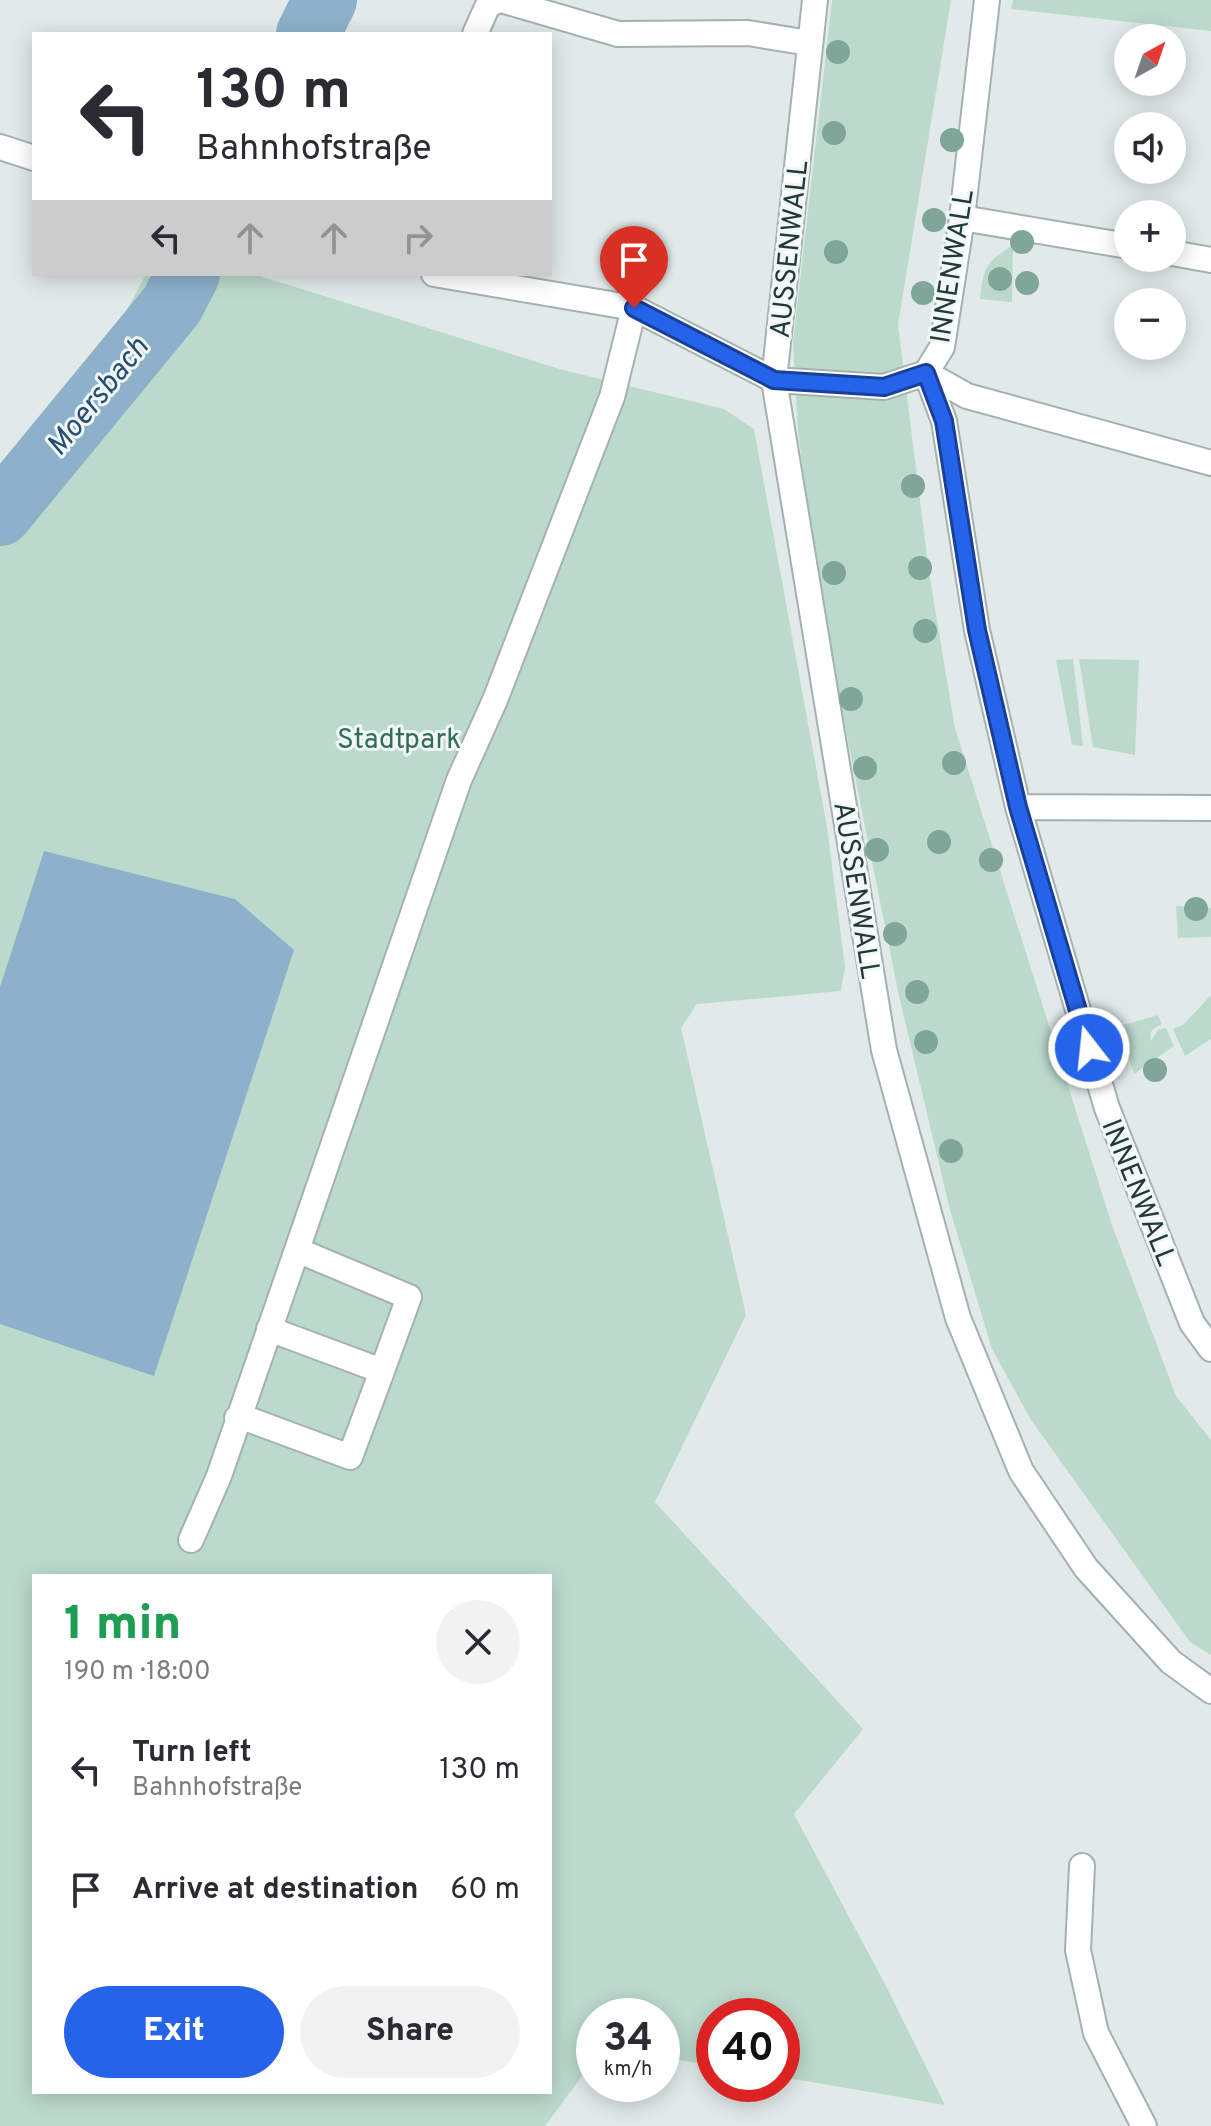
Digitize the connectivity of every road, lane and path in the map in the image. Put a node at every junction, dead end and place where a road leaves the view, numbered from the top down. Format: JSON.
{"nodes":[{"id":1,"x":500,"y":0,"type":"edge"},
{"id":2,"x":815,"y":0,"type":"edge"},
{"id":3,"x":987,"y":0,"type":"edge"},
{"id":4,"x":476,"y":32,"type":"edge"},
{"id":5,"x":809,"y":43,"type":"junction"},
{"id":6,"x":0,"y":147,"type":"edge"},
{"id":7,"x":32,"y":157,"type":"edge"},
{"id":8,"x":962,"y":218,"type":"junction"},
{"id":9,"x":1114,"y":244,"type":"edge"},
{"id":10,"x":1186,"y":256,"type":"edge"},
{"id":11,"x":1211,"y":260,"type":"edge"},
{"id":12,"x":446,"y":276,"type":"edge"},
{"id":13,"x":634,"y":308,"type":"junction"},
{"id":14,"x":926,"y":373,"type":"junction"},
{"id":15,"x":774,"y":380,"type":"junction"},
{"id":16,"x":1211,"y":463,"type":"edge"},
{"id":17,"x":1018,"y":807,"type":"junction"},
{"id":18,"x":1211,"y":808,"type":"edge"},
{"id":19,"x":297,"y":1250,"type":"junction"},
{"id":20,"x":269,"y":1329,"type":"junction"},
{"id":21,"x":1211,"y":1349,"type":"edge"},
{"id":22,"x":382,"y":1371,"type":"junction"},
{"id":23,"x":237,"y":1418,"type":"junction"},
{"id":24,"x":191,"y":1540,"type":"dead end"},
{"id":25,"x":1211,"y":1691,"type":"edge"},
{"id":26,"x":1082,"y":1866,"type":"dead end"},
{"id":27,"x":1144,"y":2126,"type":"edge"}],
"edges":[{"from":1,"to":4,"type":"street"},
{"from":1,"to":5,"type":"street"},
{"from":2,"to":5,"type":"street","name":"AUSSENWALL"},
{"from":3,"to":8,"type":"street","name":"INNENWALL"},
{"from":5,"to":15,"type":"street","name":"AUSSENWALL"},
{"from":6,"to":7,"type":"street"},
{"from":8,"to":9,"type":"street"},
{"from":8,"to":14,"type":"street","name":"INNENWALL"},
{"from":10,"to":11,"type":"street"},
{"from":12,"to":13,"type":"street"},
{"from":13,"to":15,"type":"street"},
{"from":13,"to":19,"type":"street"},
{"from":14,"to":15,"type":"street"},
{"from":14,"to":16,"type":"street"},
{"from":14,"to":17,"type":"street","name":"INNENWALL"},
{"from":15,"to":25,"type":"street","name":"AUSSENWALL"},
{"from":17,"to":18,"type":"street"},
{"from":17,"to":21,"type":"street","name":"INNENWALL"},
{"from":19,"to":20,"type":"street"},
{"from":19,"to":22,"type":"street"},
{"from":20,"to":22,"type":"street"},
{"from":20,"to":23,"type":"street"},
{"from":22,"to":23,"type":"street"},
{"from":23,"to":24,"type":"street"},
{"from":26,"to":27,"type":"street"}]}
